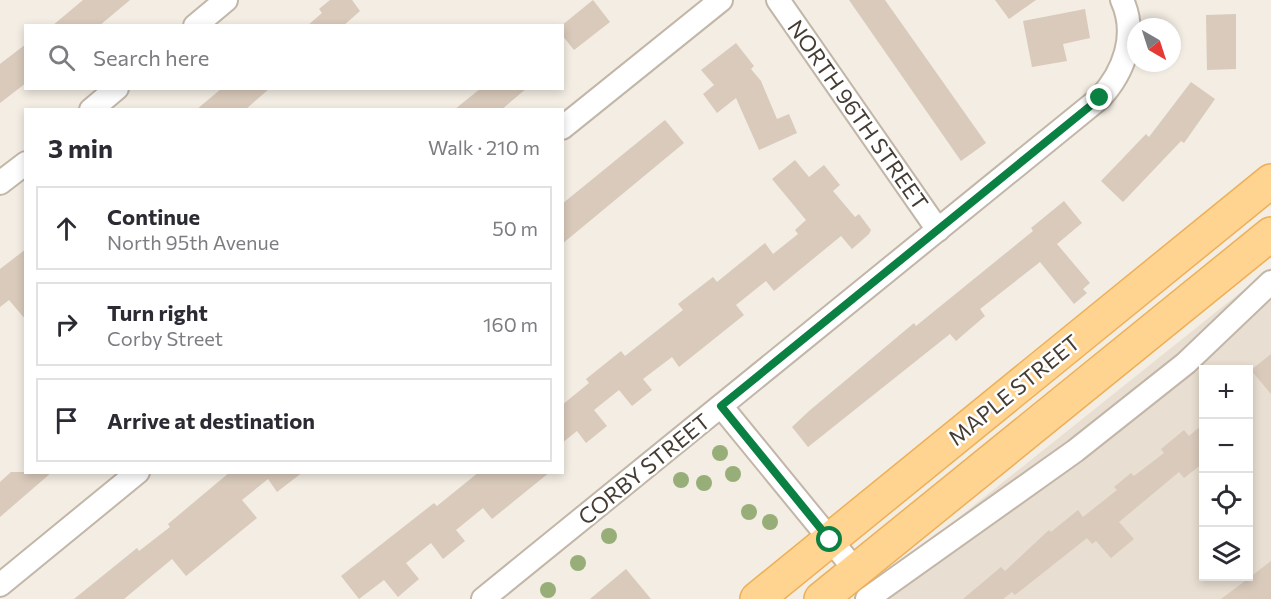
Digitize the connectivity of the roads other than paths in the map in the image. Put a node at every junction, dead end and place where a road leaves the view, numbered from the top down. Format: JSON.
{"nodes":[{"id":1,"x":226,"y":0,"type":"edge"},
{"id":2,"x":721,"y":0,"type":"edge"},
{"id":3,"x":778,"y":0,"type":"edge"},
{"id":4,"x":1122,"y":0,"type":"edge"},
{"id":5,"x":197,"y":24,"type":"edge"},
{"id":6,"x":115,"y":90,"type":"edge"},
{"id":7,"x":93,"y":108,"type":"edge"},
{"id":8,"x":564,"y":126,"type":"edge"},
{"id":9,"x":24,"y":165,"type":"edge"},
{"id":10,"x":1271,"y":181,"type":"edge"},
{"id":11,"x":0,"y":183,"type":"edge"},
{"id":12,"x":938,"y":230,"type":"junction"},
{"id":13,"x":1271,"y":234,"type":"edge"},
{"id":14,"x":1271,"y":282,"type":"edge"},
{"id":15,"x":721,"y":406,"type":"junction"},
{"id":16,"x":136,"y":474,"type":"edge"},
{"id":17,"x":830,"y":540,"type":"junction"},
{"id":18,"x":0,"y":585,"type":"edge"},
{"id":19,"x":862,"y":585,"type":"edge"},
{"id":20,"x":483,"y":599,"type":"edge"},
{"id":21,"x":757,"y":599,"type":"edge"},
{"id":22,"x":821,"y":599,"type":"edge"}],
"edges":[{"from":1,"to":5,"type":"street"},
{"from":2,"to":8,"type":"street"},
{"from":3,"to":12,"type":"street","name":"NORTH 96TH STREET"},
{"from":4,"to":12,"type":"street","name":"CORBY STREET"},
{"from":6,"to":7,"type":"street"},
{"from":9,"to":11,"type":"street"},
{"from":10,"to":17,"type":"main road","name":"MAPLE STREET"},
{"from":12,"to":15,"type":"street","name":"CORBY STREET"},
{"from":13,"to":19,"type":"main road","name":"MAPLE STREET"},
{"from":14,"to":19,"type":"street"},
{"from":15,"to":17,"type":"street"},
{"from":15,"to":20,"type":"street","name":"CORBY STREET"},
{"from":16,"to":18,"type":"street"},
{"from":17,"to":19,"type":"street"},
{"from":17,"to":21,"type":"main road","name":"MAPLE STREET"},
{"from":19,"to":22,"type":"main road","name":"MAPLE STREET"}]}
